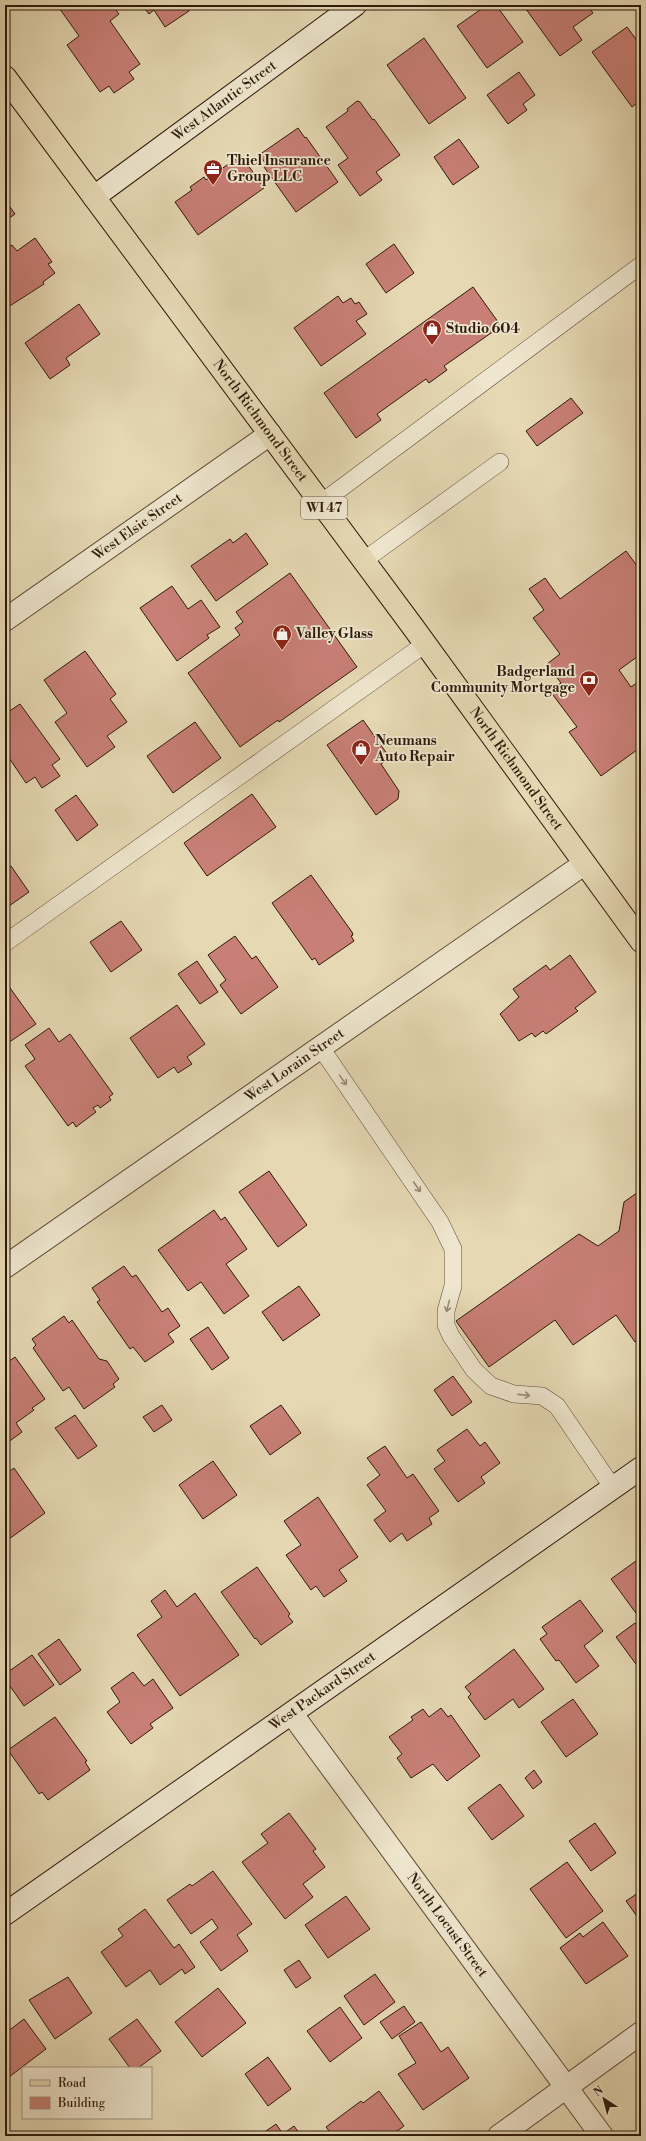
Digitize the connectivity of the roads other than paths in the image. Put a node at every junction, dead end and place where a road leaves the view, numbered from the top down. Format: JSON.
{"nodes":[{"id":1,"x":355,"y":5,"type":"edge"},
{"id":2,"x":5,"y":77,"type":"edge"},
{"id":3,"x":94,"y":197,"type":"junction"},
{"id":4,"x":641,"y":265,"type":"edge"},
{"id":5,"x":270,"y":434,"type":"junction"},
{"id":6,"x":500,"y":462,"type":"dead end"},
{"id":7,"x":321,"y":503,"type":"junction"},
{"id":8,"x":363,"y":561,"type":"junction"},
{"id":9,"x":5,"y":620,"type":"edge"},
{"id":10,"x":425,"y":644,"type":"junction"},
{"id":11,"x":584,"y":864,"type":"junction"},
{"id":12,"x":641,"y":941,"type":"edge"},
{"id":13,"x":5,"y":943,"type":"edge"},
{"id":14,"x":321,"y":1048,"type":"junction"},
{"id":15,"x":5,"y":1267,"type":"edge"},
{"id":16,"x":641,"y":1468,"type":"edge"},
{"id":17,"x":613,"y":1488,"type":"junction"},
{"id":18,"x":292,"y":1714,"type":"junction"},
{"id":19,"x":5,"y":1914,"type":"edge"},
{"id":20,"x":641,"y":2033,"type":"edge"},
{"id":21,"x":567,"y":2086,"type":"junction"},
{"id":22,"x":499,"y":2136,"type":"edge"},
{"id":23,"x":602,"y":2136,"type":"edge"}],
"edges":[{"from":1,"to":3,"type":"street","name":"West Atlantic Street"},
{"from":2,"to":3,"type":"main road","name":"North Richmond Street","number":"WI 47"},
{"from":3,"to":5,"type":"main road","name":"North Richmond Street","number":"WI 47"},
{"from":4,"to":7,"type":"lane"},
{"from":5,"to":7,"type":"main road","name":"North Richmond Street","number":"WI 47"},
{"from":5,"to":9,"type":"street","name":"West Elsie Street"},
{"from":6,"to":8,"type":"lane"},
{"from":7,"to":8,"type":"main road","name":"North Richmond Street","number":"WI 47"},
{"from":8,"to":10,"type":"main road","name":"North Richmond Street","number":"WI 47"},
{"from":10,"to":11,"type":"main road","name":"North Richmond Street","number":"WI 47"},
{"from":10,"to":13,"type":"lane"},
{"from":11,"to":12,"type":"main road","name":"North Richmond Street","number":"WI 47"},
{"from":11,"to":14,"type":"street","name":"West Lorain Street"},
{"from":14,"to":15,"type":"street","name":"West Lorain Street"},
{"from":14,"to":17,"type":"lane","one_way":true},
{"from":16,"to":17,"type":"street","name":"West Packard Street"},
{"from":17,"to":18,"type":"street","name":"West Packard Street"},
{"from":18,"to":19,"type":"street","name":"West Packard Street"},
{"from":18,"to":21,"type":"street","name":"North Locust Street"},
{"from":20,"to":21,"type":"street"},
{"from":21,"to":22,"type":"street"},
{"from":21,"to":23,"type":"street","name":"North Locust Street"}]}
